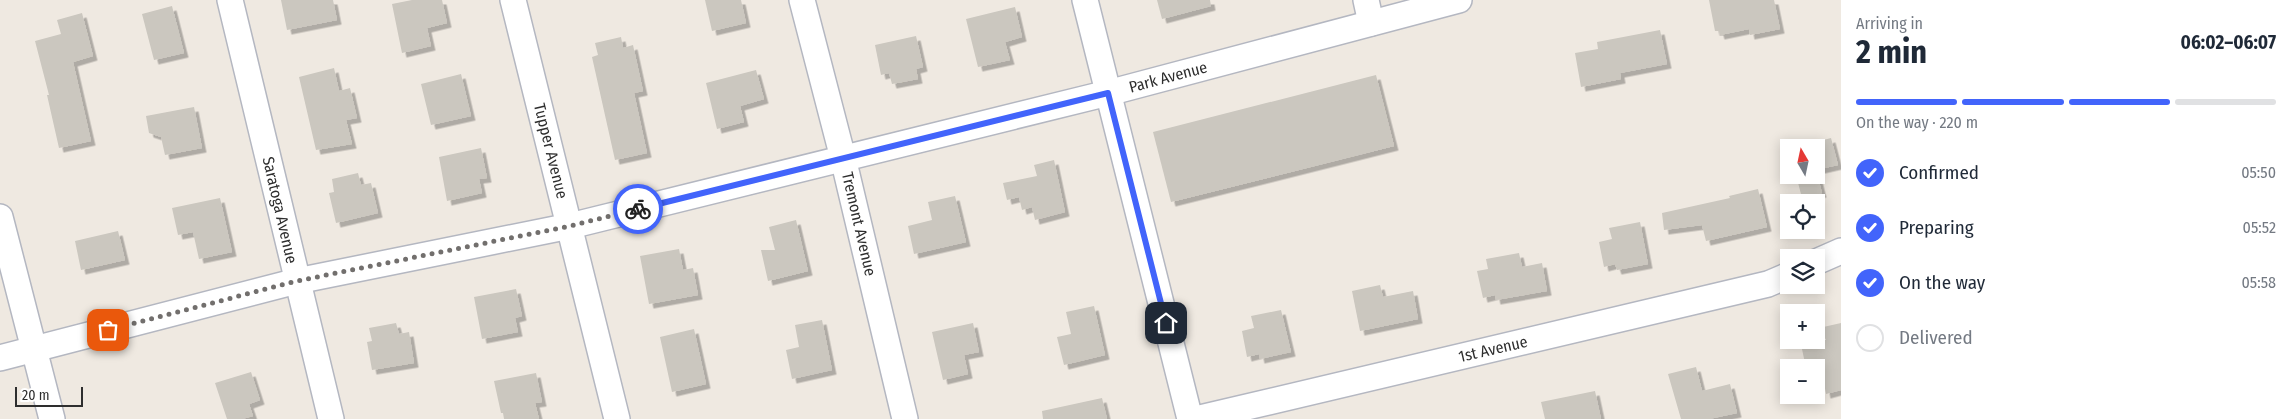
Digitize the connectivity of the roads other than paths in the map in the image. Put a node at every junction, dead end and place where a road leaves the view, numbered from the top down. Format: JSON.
{"nodes":[{"id":1,"x":230,"y":0,"type":"edge"},
{"id":2,"x":513,"y":0,"type":"edge"},
{"id":3,"x":802,"y":0,"type":"edge"},
{"id":4,"x":1085,"y":0,"type":"edge"},
{"id":5,"x":1459,"y":0,"type":"edge"},
{"id":6,"x":1369,"y":11,"type":"edge"},
{"id":7,"x":1108,"y":93,"type":"junction"},
{"id":8,"x":843,"y":158,"type":"junction"},
{"id":9,"x":0,"y":217,"type":"edge"},
{"id":10,"x":570,"y":226,"type":"junction"},
{"id":11,"x":1841,"y":251,"type":"edge"},
{"id":12,"x":1825,"y":258,"type":"edge"},
{"id":13,"x":1780,"y":277,"type":"edge"},
{"id":14,"x":297,"y":281,"type":"junction"},
{"id":15,"x":33,"y":350,"type":"junction"},
{"id":16,"x":0,"y":358,"type":"edge"},
{"id":17,"x":52,"y":419,"type":"edge"},
{"id":18,"x":331,"y":419,"type":"edge"},
{"id":19,"x":617,"y":419,"type":"edge"},
{"id":20,"x":905,"y":419,"type":"edge"},
{"id":21,"x":1190,"y":419,"type":"edge"},
{"id":22,"x":1196,"y":419,"type":"edge"}],
"edges":[{"from":1,"to":14,"type":"street","name":"Saratoga Avenue"},
{"from":2,"to":10,"type":"street","name":"Tupper Avenue"},
{"from":3,"to":8,"type":"street","name":"Tremont Avenue"},
{"from":4,"to":7,"type":"street"},
{"from":5,"to":6,"type":"street","name":"Park Avenue"},
{"from":6,"to":7,"type":"street","name":"Park Avenue"},
{"from":7,"to":8,"type":"street","name":"Park Avenue"},
{"from":7,"to":21,"type":"street"},
{"from":8,"to":10,"type":"street","name":"Park Avenue"},
{"from":8,"to":20,"type":"street","name":"Tremont Avenue"},
{"from":9,"to":15,"type":"street"},
{"from":10,"to":14,"type":"street","name":"Park Avenue"},
{"from":10,"to":19,"type":"street","name":"Tupper Avenue"},
{"from":11,"to":12,"type":"street"},
{"from":13,"to":22,"type":"street","name":"1st Avenue"},
{"from":14,"to":15,"type":"street","name":"Park Avenue"},
{"from":14,"to":18,"type":"street","name":"Saratoga Avenue"},
{"from":15,"to":16,"type":"street","name":"Park Avenue"},
{"from":15,"to":17,"type":"street"}]}
